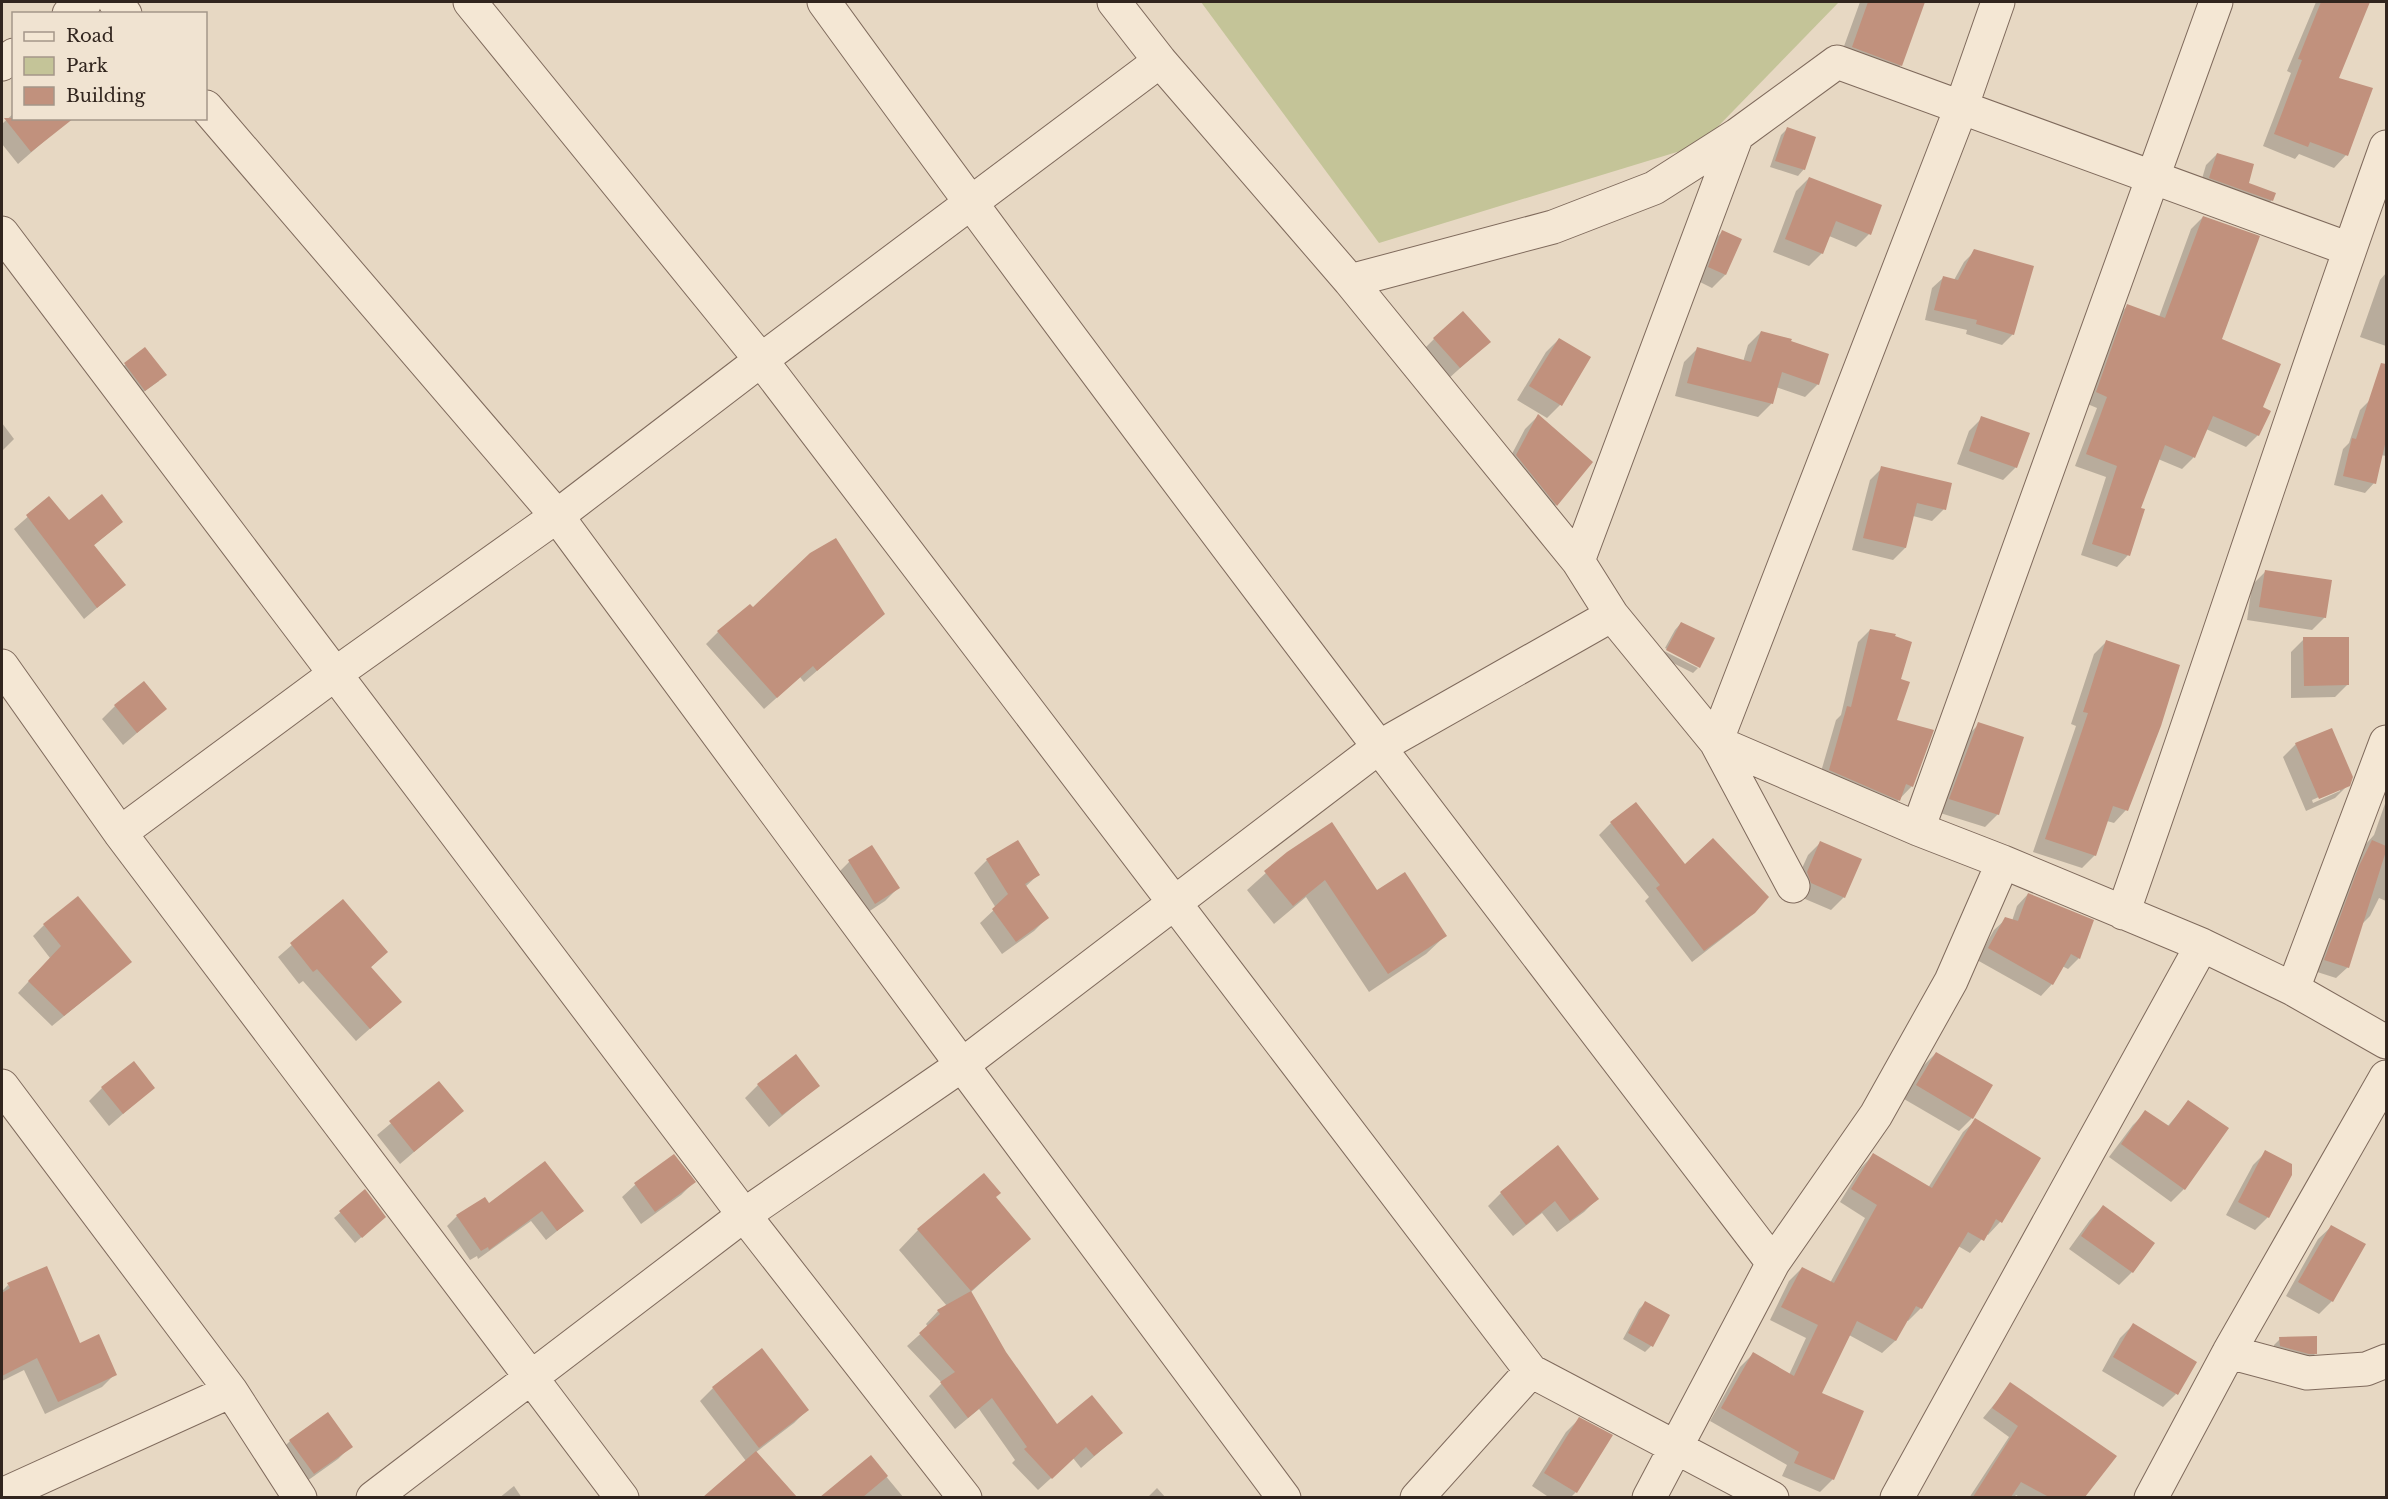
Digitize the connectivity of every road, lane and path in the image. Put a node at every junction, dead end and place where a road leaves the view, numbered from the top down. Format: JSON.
{"nodes":[{"id":1,"x":85,"y":2,"type":"edge"},
{"id":2,"x":470,"y":2,"type":"edge"},
{"id":3,"x":824,"y":2,"type":"edge"},
{"id":4,"x":1114,"y":2,"type":"edge"},
{"id":5,"x":1998,"y":2,"type":"edge"},
{"id":6,"x":2216,"y":2,"type":"edge"},
{"id":7,"x":72,"y":12,"type":"edge"},
{"id":8,"x":1160,"y":61,"type":"junction"},
{"id":9,"x":207,"y":108,"type":"edge"},
{"id":10,"x":1961,"y":108,"type":"junction"},
{"id":11,"x":1737,"y":135,"type":"junction"},
{"id":12,"x":2386,"y":147,"type":"edge"},
{"id":13,"x":2153,"y":178,"type":"junction"},
{"id":14,"x":970,"y":203,"type":"junction"},
{"id":15,"x":2,"y":233,"type":"edge"},
{"id":16,"x":2349,"y":249,"type":"junction"},
{"id":17,"x":1350,"y":281,"type":"junction"},
{"id":18,"x":761,"y":360,"type":"junction"},
{"id":19,"x":557,"y":516,"type":"junction"},
{"id":20,"x":1578,"y":561,"type":"junction"},
{"id":21,"x":1612,"y":615,"type":"junction"},
{"id":22,"x":2,"y":666,"type":"edge"},
{"id":23,"x":335,"y":674,"type":"junction"},
{"id":24,"x":1716,"y":742,"type":"junction"},
{"id":25,"x":2386,"y":742,"type":"edge"},
{"id":26,"x":1379,"y":747,"type":"junction"},
{"id":27,"x":1918,"y":829,"type":"junction"},
{"id":28,"x":120,"y":833,"type":"junction"},
{"id":29,"x":2003,"y":862,"type":"junction"},
{"id":30,"x":1793,"y":886,"type":"dead end"},
{"id":31,"x":1174,"y":902,"type":"junction"},
{"id":32,"x":2123,"y":913,"type":"junction"},
{"id":33,"x":2202,"y":945,"type":"junction"},
{"id":34,"x":2293,"y":989,"type":"junction"},
{"id":35,"x":2386,"y":1042,"type":"edge"},
{"id":36,"x":962,"y":1065,"type":"junction"},
{"id":37,"x":2386,"y":1077,"type":"edge"},
{"id":38,"x":2,"y":1086,"type":"edge"},
{"id":39,"x":744,"y":1215,"type":"junction"},
{"id":40,"x":1773,"y":1263,"type":"junction"},
{"id":41,"x":2229,"y":1352,"type":"junction"},
{"id":42,"x":2386,"y":1361,"type":"edge"},
{"id":43,"x":1531,"y":1371,"type":"junction"},
{"id":44,"x":531,"y":1376,"type":"junction"},
{"id":45,"x":231,"y":1391,"type":"junction"},
{"id":46,"x":1677,"y":1446,"type":"junction"},
{"id":47,"x":2,"y":1495,"type":"edge"},
{"id":48,"x":300,"y":1497,"type":"edge"},
{"id":49,"x":373,"y":1497,"type":"edge"},
{"id":50,"x":622,"y":1497,"type":"edge"},
{"id":51,"x":965,"y":1497,"type":"edge"},
{"id":52,"x":1284,"y":1497,"type":"edge"},
{"id":53,"x":1418,"y":1497,"type":"edge"},
{"id":54,"x":1649,"y":1497,"type":"edge"},
{"id":55,"x":1772,"y":1497,"type":"edge"},
{"id":56,"x":1896,"y":1497,"type":"edge"},
{"id":57,"x":2151,"y":1497,"type":"edge"}],
"edges":[{"from":1,"to":7,"type":"street"},
{"from":2,"to":18,"type":"street"},
{"from":3,"to":14,"type":"street"},
{"from":4,"to":8,"type":"street"},
{"from":5,"to":10,"type":"street"},
{"from":6,"to":13,"type":"street"},
{"from":8,"to":14,"type":"street"},
{"from":8,"to":17,"type":"street"},
{"from":9,"to":19,"type":"street"},
{"from":10,"to":11,"type":"street"},
{"from":10,"to":13,"type":"street"},
{"from":10,"to":24,"type":"street"},
{"from":11,"to":17,"type":"street"},
{"from":11,"to":20,"type":"street"},
{"from":12,"to":16,"type":"street"},
{"from":13,"to":16,"type":"street"},
{"from":13,"to":27,"type":"street"},
{"from":14,"to":18,"type":"street"},
{"from":14,"to":26,"type":"street"},
{"from":15,"to":23,"type":"street"},
{"from":16,"to":32,"type":"street"},
{"from":17,"to":20,"type":"street"},
{"from":18,"to":19,"type":"street"},
{"from":18,"to":31,"type":"street"},
{"from":19,"to":23,"type":"street"},
{"from":19,"to":36,"type":"street"},
{"from":20,"to":21,"type":"street"},
{"from":21,"to":24,"type":"street"},
{"from":21,"to":26,"type":"street"},
{"from":22,"to":28,"type":"street"},
{"from":23,"to":28,"type":"street"},
{"from":23,"to":39,"type":"street"},
{"from":24,"to":27,"type":"street"},
{"from":24,"to":30,"type":"street"},
{"from":25,"to":34,"type":"street"},
{"from":26,"to":31,"type":"street"},
{"from":26,"to":40,"type":"street"},
{"from":27,"to":29,"type":"street"},
{"from":28,"to":44,"type":"street"},
{"from":29,"to":32,"type":"street"},
{"from":29,"to":40,"type":"street"},
{"from":31,"to":36,"type":"street"},
{"from":31,"to":43,"type":"street"},
{"from":32,"to":33,"type":"street"},
{"from":33,"to":34,"type":"street"},
{"from":33,"to":56,"type":"street"},
{"from":34,"to":35,"type":"street"},
{"from":36,"to":39,"type":"street"},
{"from":36,"to":52,"type":"street"},
{"from":37,"to":41,"type":"street"},
{"from":38,"to":45,"type":"street"},
{"from":39,"to":44,"type":"street"},
{"from":39,"to":51,"type":"street"},
{"from":40,"to":46,"type":"street"},
{"from":41,"to":42,"type":"street"},
{"from":41,"to":57,"type":"street"},
{"from":43,"to":46,"type":"street"},
{"from":43,"to":53,"type":"street"},
{"from":44,"to":49,"type":"street"},
{"from":44,"to":50,"type":"street"},
{"from":45,"to":47,"type":"street"},
{"from":45,"to":48,"type":"street"},
{"from":46,"to":54,"type":"street"},
{"from":46,"to":55,"type":"street"}]}
